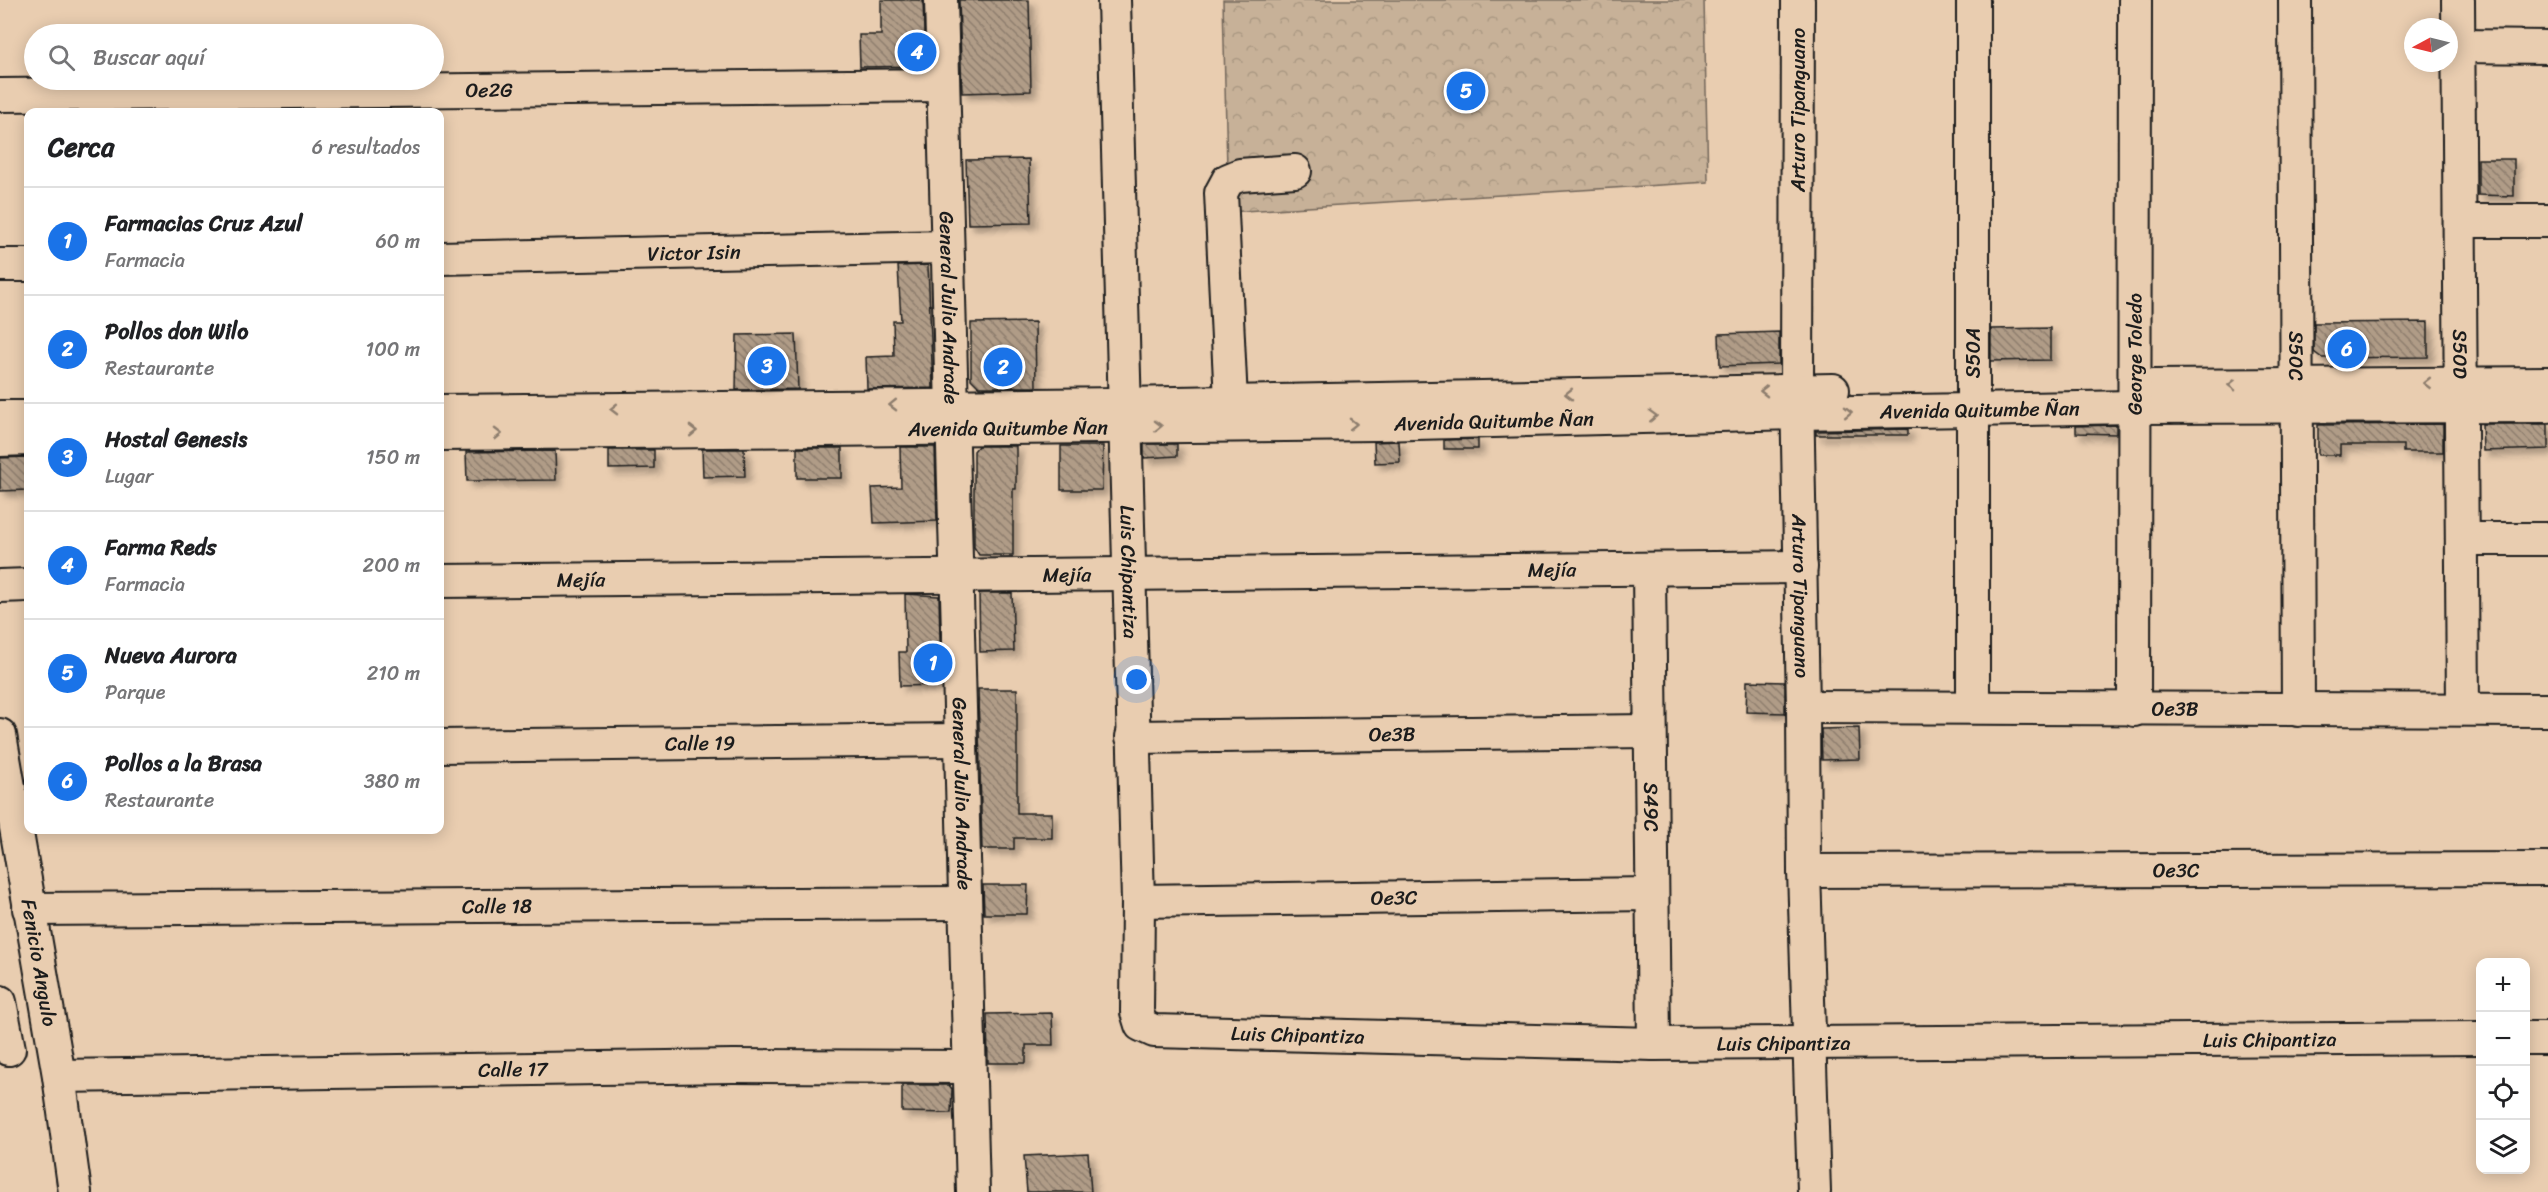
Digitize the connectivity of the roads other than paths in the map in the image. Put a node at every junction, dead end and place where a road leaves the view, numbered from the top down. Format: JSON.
{"nodes":[{"id":1,"x":941,"y":0,"type":"edge"},
{"id":2,"x":1114,"y":0,"type":"edge"},
{"id":3,"x":1798,"y":0,"type":"edge"},
{"id":4,"x":1973,"y":0,"type":"edge"},
{"id":5,"x":2134,"y":0,"type":"edge"},
{"id":6,"x":2295,"y":0,"type":"edge"},
{"id":7,"x":2458,"y":0,"type":"edge"},
{"id":8,"x":2458,"y":18,"type":"edge"},
{"id":9,"x":2458,"y":46,"type":"joint"},
{"id":10,"x":2548,"y":47,"type":"edge"},
{"id":11,"x":943,"y":85,"type":"junction"},
{"id":12,"x":0,"y":95,"type":"edge"},
{"id":13,"x":1295,"y":171,"type":"dead end"},
{"id":14,"x":2461,"y":221,"type":"junction"},
{"id":15,"x":2548,"y":221,"type":"edge"},
{"id":16,"x":947,"y":247,"type":"junction"},
{"id":17,"x":444,"y":258,"type":"edge"},
{"id":18,"x":0,"y":265,"type":"edge"},
{"id":19,"x":24,"y":265,"type":"edge"},
{"id":20,"x":2548,"y":383,"type":"edge"},
{"id":21,"x":2460,"y":394,"type":"junction"},
{"id":22,"x":2297,"y":396,"type":"junction"},
{"id":23,"x":2134,"y":397,"type":"junction"},
{"id":24,"x":1973,"y":399,"type":"junction"},
{"id":25,"x":1797,"y":402,"type":"junction"},
{"id":26,"x":2548,"y":406,"type":"edge"},
{"id":27,"x":444,"y":411,"type":"edge"},
{"id":28,"x":1231,"y":413,"type":"junction"},
{"id":29,"x":1124,"y":415,"type":"junction"},
{"id":30,"x":952,"y":416,"type":"junction"},
{"id":31,"x":0,"y":417,"type":"edge"},
{"id":32,"x":24,"y":417,"type":"edge"},
{"id":33,"x":444,"y":434,"type":"edge"},
{"id":34,"x":24,"y":439,"type":"edge"},
{"id":35,"x":0,"y":440,"type":"edge"},
{"id":36,"x":2462,"y":539,"type":"junction"},
{"id":37,"x":2548,"y":539,"type":"edge"},
{"id":38,"x":1801,"y":567,"type":"junction"},
{"id":39,"x":1649,"y":570,"type":"junction"},
{"id":40,"x":1129,"y":574,"type":"junction"},
{"id":41,"x":957,"y":575,"type":"junction"},
{"id":42,"x":444,"y":581,"type":"edge"},
{"id":43,"x":24,"y":585,"type":"edge"},
{"id":44,"x":0,"y":586,"type":"edge"},
{"id":45,"x":1973,"y":706,"type":"junction"},
{"id":46,"x":1803,"y":707,"type":"junction"},
{"id":47,"x":2463,"y":709,"type":"junction"},
{"id":48,"x":2134,"y":710,"type":"junction"},
{"id":49,"x":2298,"y":710,"type":"junction"},
{"id":50,"x":2548,"y":710,"type":"edge"},
{"id":51,"x":1650,"y":731,"type":"junction"},
{"id":52,"x":1132,"y":737,"type":"junction"},
{"id":53,"x":959,"y":740,"type":"junction"},
{"id":54,"x":10,"y":745,"type":"edge"},
{"id":55,"x":444,"y":746,"type":"edge"},
{"id":56,"x":2548,"y":869,"type":"edge"},
{"id":57,"x":1804,"y":872,"type":"junction"},
{"id":58,"x":1651,"y":894,"type":"junction"},
{"id":59,"x":1137,"y":900,"type":"junction"},
{"id":60,"x":964,"y":903,"type":"junction"},
{"id":61,"x":29,"y":909,"type":"junction"},
{"id":62,"x":0,"y":1002,"type":"edge"},
{"id":63,"x":2476,"y":1038,"type":"edge"},
{"id":64,"x":2530,"y":1038,"type":"edge"},
{"id":65,"x":2548,"y":1038,"type":"edge"},
{"id":66,"x":1808,"y":1043,"type":"junction"},
{"id":67,"x":1654,"y":1044,"type":"junction"},
{"id":68,"x":9,"y":1049,"type":"dead end"},
{"id":69,"x":969,"y":1066,"type":"junction"},
{"id":70,"x":59,"y":1076,"type":"junction"},
{"id":71,"x":75,"y":1192,"type":"edge"},
{"id":72,"x":973,"y":1192,"type":"edge"},
{"id":73,"x":1814,"y":1192,"type":"edge"}],
"edges":[{"from":1,"to":11,"type":"street","name":"General Julio Andrade"},
{"from":2,"to":29,"type":"street","name":"Luis Chipantiza"},
{"from":3,"to":25,"type":"street","name":"Arturo Tipanguano"},
{"from":4,"to":24,"type":"street","name":"S50A"},
{"from":5,"to":23,"type":"street","name":"George Toledo"},
{"from":6,"to":22,"type":"street","name":"S50C"},
{"from":7,"to":8,"type":"street","name":"S50D"},
{"from":9,"to":10,"type":"street"},
{"from":9,"to":14,"type":"street","name":"S50D"},
{"from":11,"to":12,"type":"street","name":"Oe2G"},
{"from":11,"to":16,"type":"street","name":"General Julio Andrade"},
{"from":13,"to":28,"type":"street"},
{"from":14,"to":15,"type":"street"},
{"from":14,"to":21,"type":"street","name":"S50D"},
{"from":16,"to":17,"type":"street","name":"Victor Isin"},
{"from":16,"to":30,"type":"street","name":"General Julio Andrade"},
{"from":18,"to":19,"type":"street"},
{"from":20,"to":21,"type":"street","name":"Avenida Quitumbe Ñan"},
{"from":21,"to":22,"type":"street","name":"Avenida Quitumbe Ñan"},
{"from":21,"to":26,"type":"street","name":"Avenida Quitumbe Ñan"},
{"from":21,"to":36,"type":"street","name":"S50D"},
{"from":22,"to":23,"type":"street","name":"Avenida Quitumbe Ñan"},
{"from":22,"to":49,"type":"street","name":"S50C"},
{"from":23,"to":24,"type":"street","name":"Avenida Quitumbe Ñan"},
{"from":23,"to":48,"type":"street","name":"George Toledo"},
{"from":24,"to":25,"type":"street","name":"Avenida Quitumbe Ñan"},
{"from":24,"to":45,"type":"street","name":"S50A"},
{"from":25,"to":28,"type":"street","name":"Avenida Quitumbe Ñan"},
{"from":25,"to":38,"type":"street","name":"Arturo Tipanguano"},
{"from":30,"to":27,"type":"street","name":"Avenida Quitumbe Ñan","one_way":true},
{"from":28,"to":29,"type":"street","name":"Avenida Quitumbe Ñan"},
{"from":29,"to":30,"type":"street","name":"Avenida Quitumbe Ñan"},
{"from":29,"to":40,"type":"street","name":"Luis Chipantiza"},
{"from":33,"to":30,"type":"street","name":"Avenida Quitumbe Ñan","one_way":true},
{"from":30,"to":41,"type":"street","name":"General Julio Andrade"},
{"from":31,"to":32,"type":"street"},
{"from":34,"to":35,"type":"street"},
{"from":36,"to":37,"type":"street"},
{"from":36,"to":47,"type":"street","name":"S50D"},
{"from":38,"to":39,"type":"street","name":"Mejía"},
{"from":38,"to":46,"type":"street","name":"Arturo Tipanguano"},
{"from":39,"to":40,"type":"street","name":"Mejía"},
{"from":39,"to":51,"type":"street","name":"S49C"},
{"from":40,"to":41,"type":"street","name":"Mejía"},
{"from":40,"to":52,"type":"street","name":"Luis Chipantiza"},
{"from":41,"to":42,"type":"street","name":"Mejía"},
{"from":41,"to":53,"type":"street","name":"General Julio Andrade"},
{"from":43,"to":44,"type":"street"},
{"from":45,"to":46,"type":"street","name":"Oe3B"},
{"from":45,"to":48,"type":"street","name":"Oe3B"},
{"from":46,"to":57,"type":"street","name":"Arturo Tipanguano"},
{"from":47,"to":49,"type":"street","name":"Oe3B"},
{"from":47,"to":50,"type":"street","name":"Oe3B"},
{"from":48,"to":49,"type":"street","name":"Oe3B"},
{"from":51,"to":52,"type":"street","name":"Oe3B"},
{"from":51,"to":58,"type":"street","name":"S49C"},
{"from":52,"to":59,"type":"street","name":"Luis Chipantiza"},
{"from":53,"to":55,"type":"street","name":"Calle 19"},
{"from":53,"to":60,"type":"street","name":"General Julio Andrade"},
{"from":54,"to":61,"type":"street","name":"Fenicio Angulo"},
{"from":56,"to":57,"type":"street","name":"Oe3C"},
{"from":57,"to":66,"type":"street","name":"Arturo Tipanguano"},
{"from":58,"to":59,"type":"street","name":"Oe3C"},
{"from":58,"to":67,"type":"street","name":"S49C"},
{"from":59,"to":67,"type":"street","name":"Luis Chipantiza"},
{"from":60,"to":61,"type":"street","name":"Calle 18"},
{"from":60,"to":69,"type":"street","name":"General Julio Andrade"},
{"from":61,"to":70,"type":"street","name":"Fenicio Angulo"},
{"from":62,"to":68,"type":"street"},
{"from":63,"to":66,"type":"street","name":"Luis Chipantiza"},
{"from":64,"to":65,"type":"street"},
{"from":66,"to":67,"type":"street","name":"Luis Chipantiza"},
{"from":66,"to":73,"type":"street","name":"Arturo Tipanguano"},
{"from":69,"to":70,"type":"street","name":"Calle 17"},
{"from":69,"to":72,"type":"street","name":"General Julio Andrade"},
{"from":70,"to":71,"type":"street","name":"Fenicio Angulo"}]}
